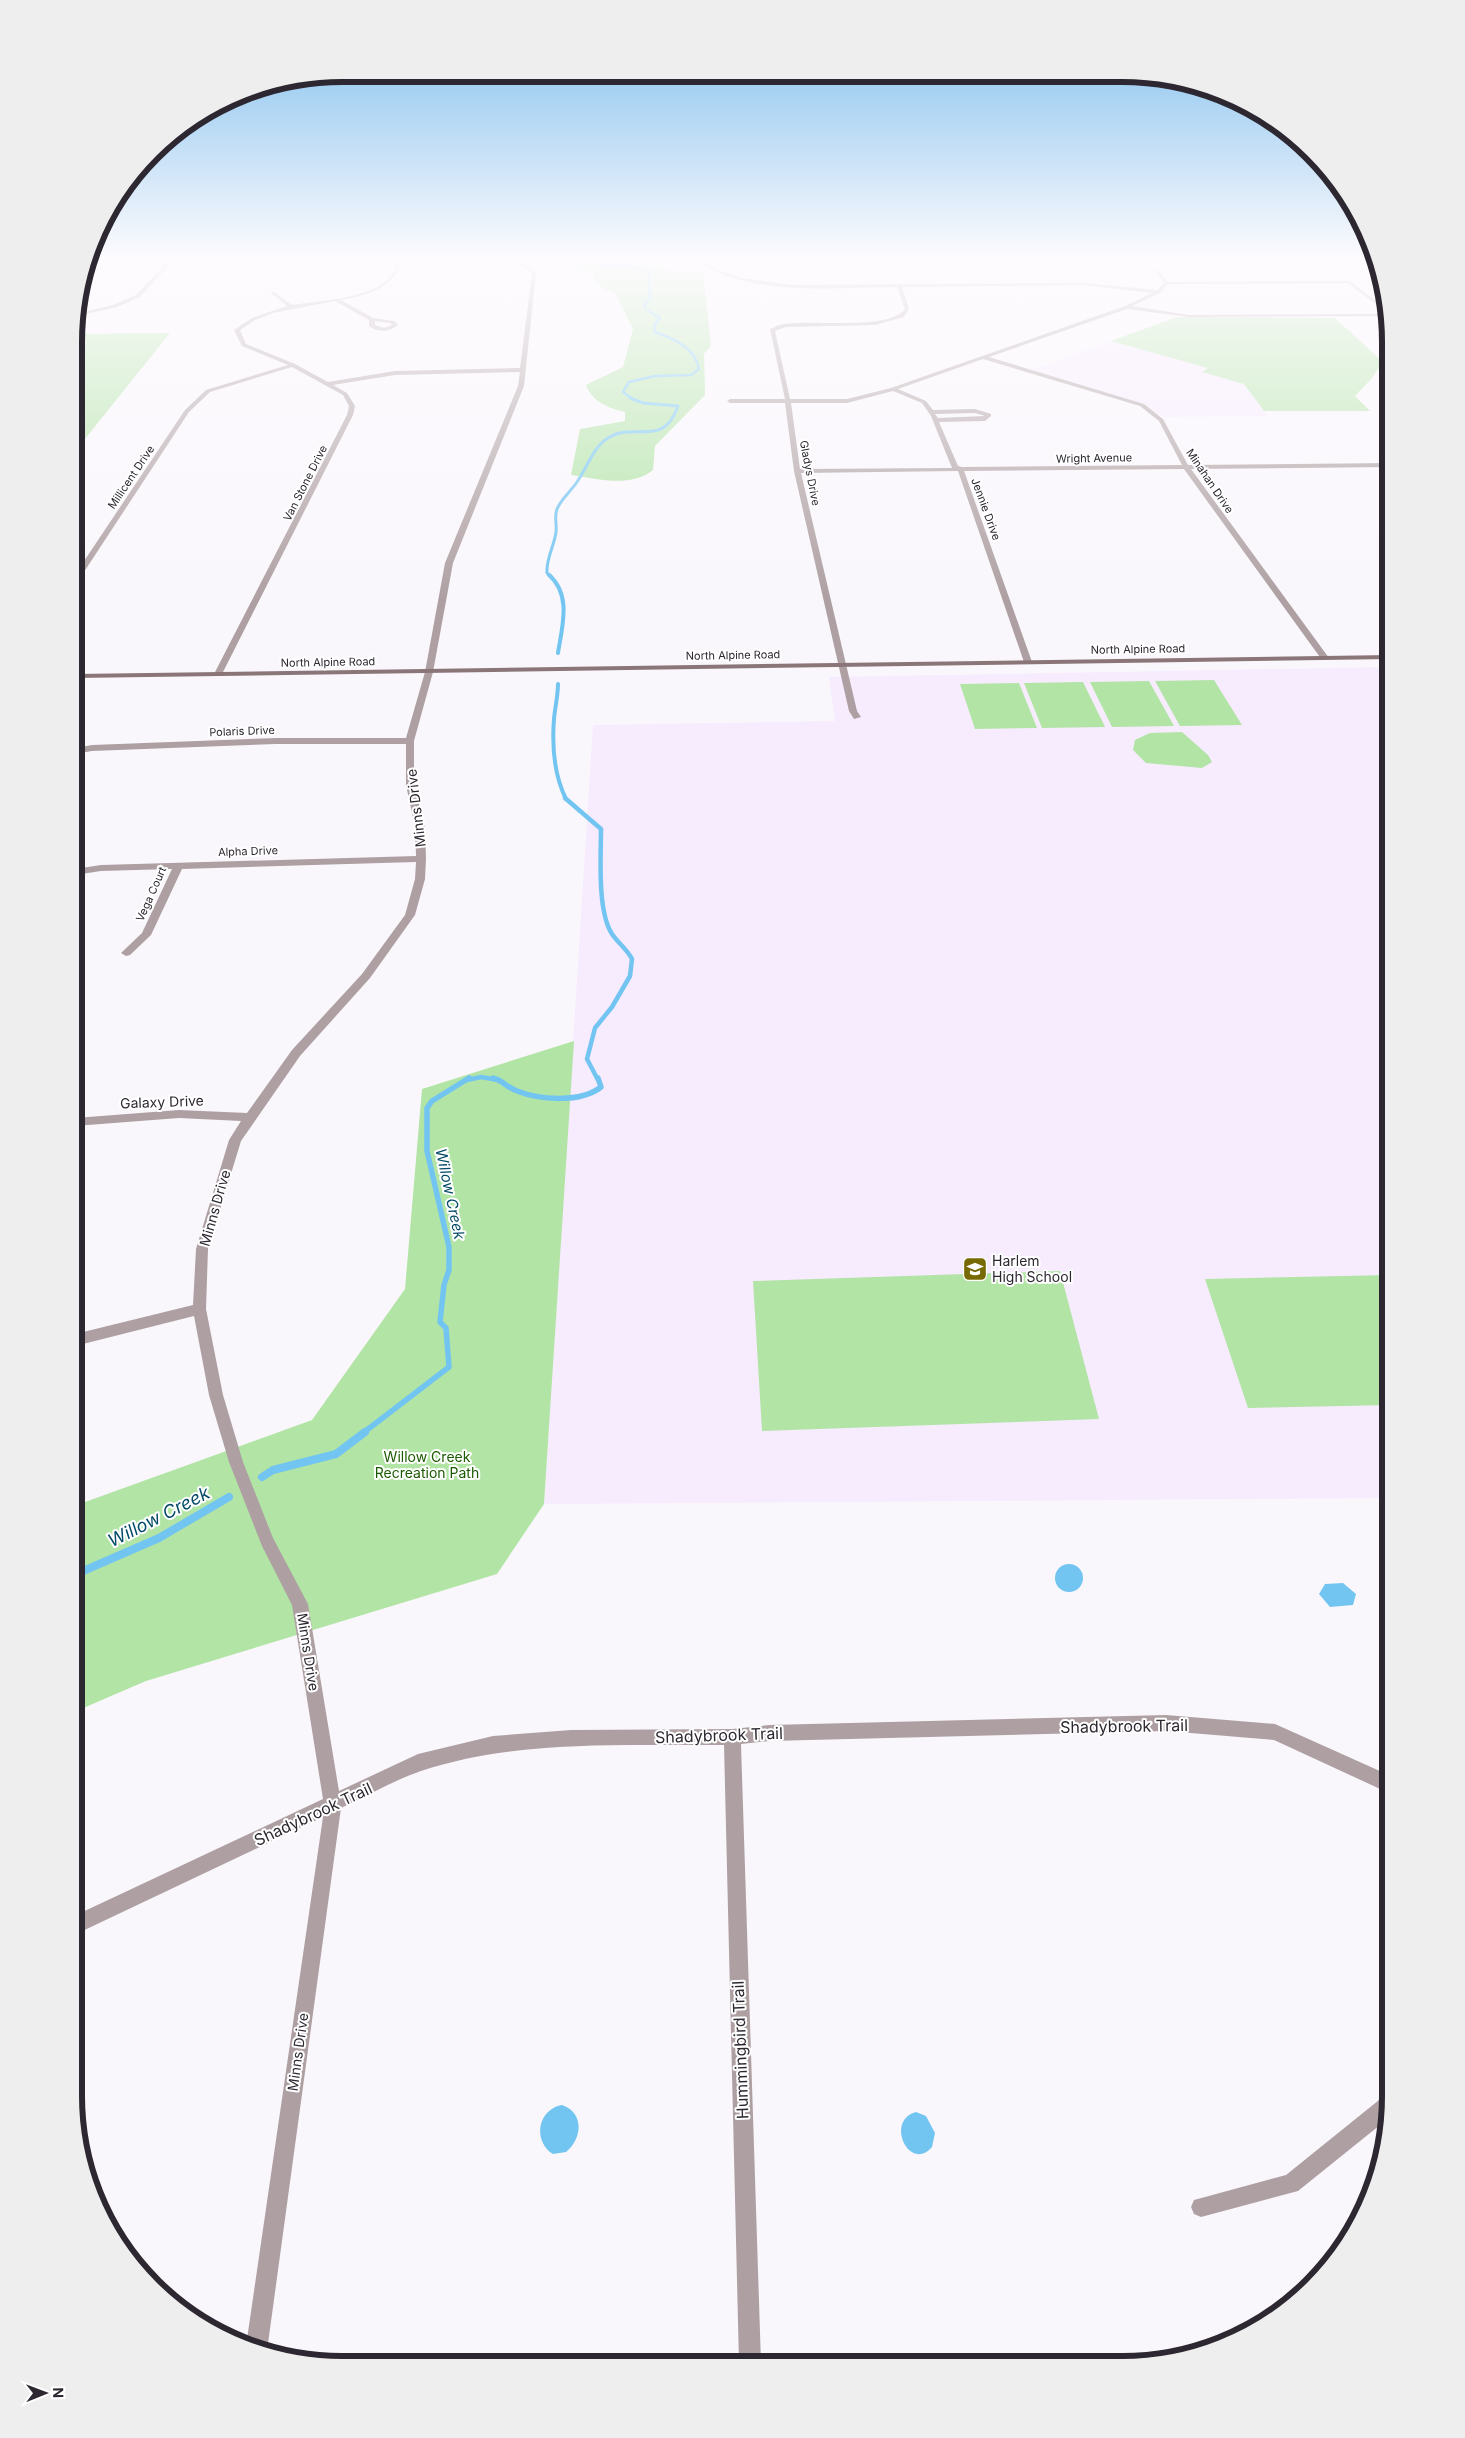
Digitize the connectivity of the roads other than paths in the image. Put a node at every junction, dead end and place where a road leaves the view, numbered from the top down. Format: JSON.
{"nodes":[{"id":1,"x":271,"y":372,"type":"edge"},
{"id":2,"x":305,"y":372,"type":"edge"},
{"id":3,"x":447,"y":372,"type":"edge"},
{"id":4,"x":523,"y":372,"type":"edge"},
{"id":5,"x":781,"y":372,"type":"edge"},
{"id":6,"x":941,"y":372,"type":"edge"},
{"id":7,"x":1030,"y":372,"type":"edge"},
{"id":8,"x":327,"y":384,"type":"junction"},
{"id":9,"x":893,"y":389,"type":"junction"},
{"id":10,"x":730,"y":401,"type":"dead end"},
{"id":11,"x":788,"y":402,"type":"junction"},
{"id":12,"x":931,"y":412,"type":"junction"},
{"id":13,"x":936,"y":420,"type":"junction"},
{"id":14,"x":1382,"y":465,"type":"edge"},
{"id":15,"x":1186,"y":467,"type":"junction"},
{"id":16,"x":960,"y":469,"type":"junction"},
{"id":17,"x":797,"y":471,"type":"junction"},
{"id":18,"x":82,"y":569,"type":"edge"},
{"id":19,"x":1382,"y":657,"type":"edge"},
{"id":20,"x":1324,"y":658,"type":"junction"},
{"id":21,"x":1028,"y":662,"type":"junction"},
{"id":22,"x":843,"y":664,"type":"junction"},
{"id":23,"x":430,"y":672,"type":"junction"},
{"id":24,"x":218,"y":674,"type":"junction"},
{"id":25,"x":82,"y":676,"type":"edge"},
{"id":26,"x":857,"y":717,"type":"dead end"},
{"id":27,"x":410,"y":740,"type":"junction"},
{"id":28,"x":82,"y":750,"type":"edge"},
{"id":29,"x":421,"y":859,"type":"junction"},
{"id":30,"x":178,"y":866,"type":"junction"},
{"id":31,"x":82,"y":871,"type":"edge"},
{"id":32,"x":126,"y":953,"type":"dead end"},
{"id":33,"x":250,"y":1117,"type":"junction"},
{"id":34,"x":82,"y":1121,"type":"edge"},
{"id":35,"x":199,"y":1309,"type":"junction"},
{"id":36,"x":82,"y":1338,"type":"edge"},
{"id":37,"x":732,"y":1737,"type":"junction"},
{"id":38,"x":1382,"y":1782,"type":"edge"},
{"id":39,"x":333,"y":1805,"type":"junction"},
{"id":40,"x":82,"y":1922,"type":"edge"},
{"id":41,"x":1382,"y":2110,"type":"edge"},
{"id":42,"x":1201,"y":2207,"type":"dead end"},
{"id":43,"x":258,"y":2342,"type":"edge"},
{"id":44,"x":750,"y":2356,"type":"edge"}],
"edges":[{"from":1,"to":18,"type":"street","name":"Millicent Drive"},
{"from":2,"to":8,"type":"street","name":"Van Stone Drive"},
{"from":3,"to":8,"type":"street"},
{"from":4,"to":23,"type":"street","name":"Minns Drive"},
{"from":5,"to":11,"type":"street","name":"Gladys Drive"},
{"from":6,"to":9,"type":"street"},
{"from":7,"to":15,"type":"street","name":"Minahan Drive"},
{"from":8,"to":24,"type":"street","name":"Van Stone Drive"},
{"from":9,"to":11,"type":"street"},
{"from":9,"to":12,"type":"street","name":"Jennie Drive"},
{"from":10,"to":11,"type":"street"},
{"from":11,"to":17,"type":"street","name":"Gladys Drive"},
{"from":12,"to":13,"type":"street","name":"Jennie Drive"},
{"from":12,"to":13,"type":"street"},
{"from":13,"to":16,"type":"street","name":"Jennie Drive"},
{"from":14,"to":15,"type":"street","name":"Wright Avenue"},
{"from":15,"to":16,"type":"street","name":"Wright Avenue"},
{"from":15,"to":20,"type":"street","name":"Minahan Drive"},
{"from":16,"to":17,"type":"street","name":"Wright Avenue"},
{"from":16,"to":21,"type":"street","name":"Jennie Drive"},
{"from":17,"to":22,"type":"street","name":"Gladys Drive"},
{"from":19,"to":20,"type":"main road","name":"North Alpine Road"},
{"from":20,"to":21,"type":"main road","name":"North Alpine Road"},
{"from":21,"to":22,"type":"main road","name":"North Alpine Road"},
{"from":22,"to":23,"type":"main road","name":"North Alpine Road"},
{"from":22,"to":26,"type":"street","name":"Gladys Drive"},
{"from":23,"to":24,"type":"main road","name":"North Alpine Road"},
{"from":23,"to":27,"type":"street","name":"Minns Drive"},
{"from":24,"to":25,"type":"main road","name":"North Alpine Road"},
{"from":27,"to":28,"type":"street","name":"Polaris Drive"},
{"from":27,"to":29,"type":"street","name":"Minns Drive"},
{"from":29,"to":30,"type":"street","name":"Alpha Drive"},
{"from":29,"to":33,"type":"street","name":"Minns Drive"},
{"from":30,"to":31,"type":"street","name":"Alpha Drive"},
{"from":30,"to":32,"type":"street","name":"Vega Court"},
{"from":33,"to":34,"type":"street","name":"Galaxy Drive"},
{"from":33,"to":35,"type":"street","name":"Minns Drive"},
{"from":35,"to":36,"type":"street"},
{"from":35,"to":39,"type":"street","name":"Minns Drive"},
{"from":37,"to":38,"type":"street","name":"Shadybrook Trail"},
{"from":37,"to":39,"type":"street","name":"Shadybrook Trail"},
{"from":37,"to":44,"type":"street","name":"Hummingbird Trail"},
{"from":39,"to":40,"type":"street","name":"Shadybrook Trail"},
{"from":39,"to":43,"type":"street","name":"Minns Drive"},
{"from":41,"to":42,"type":"street"}]}
